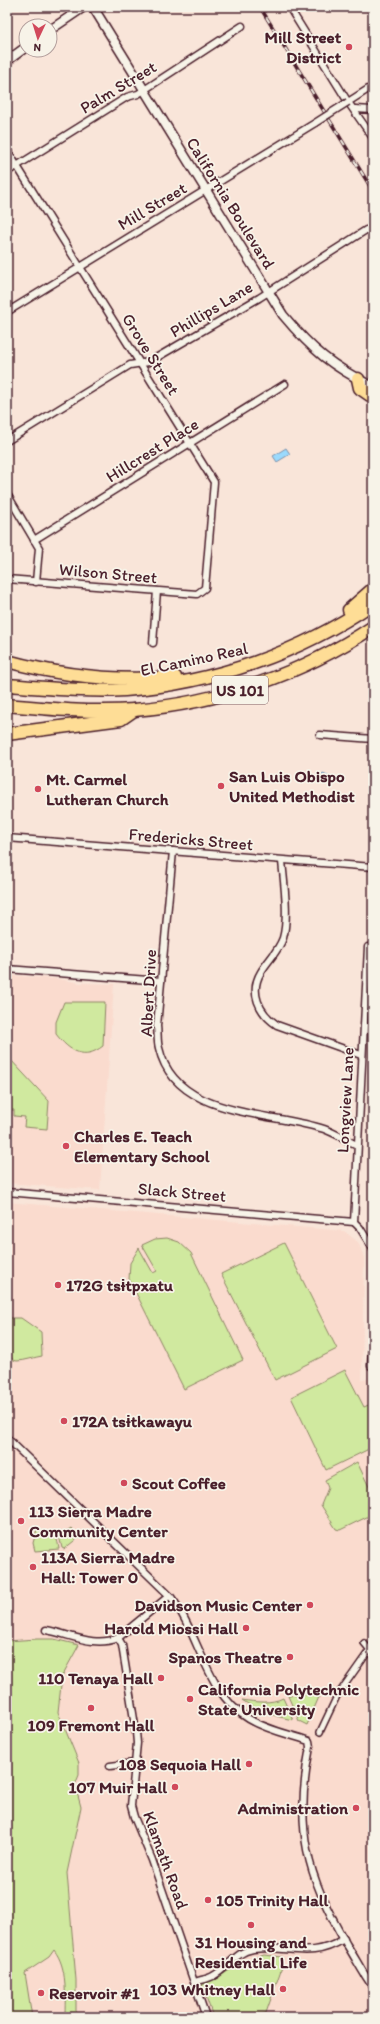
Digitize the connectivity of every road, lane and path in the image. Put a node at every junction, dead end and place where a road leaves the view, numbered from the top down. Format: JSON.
{"nodes":[{"id":1,"x":84,"y":7,"type":"edge"},
{"id":2,"x":94,"y":7,"type":"edge"},
{"id":3,"x":289,"y":7,"type":"edge"},
{"id":4,"x":58,"y":25,"type":"edge"},
{"id":5,"x":242,"y":26,"type":"dead end"},
{"id":6,"x":18,"y":53,"type":"edge"},
{"id":7,"x":7,"y":61,"type":"edge"},
{"id":8,"x":373,"y":86,"type":"edge"},
{"id":9,"x":144,"y":90,"type":"junction"},
{"id":10,"x":348,"y":102,"type":"junction"},
{"id":11,"x":354,"y":109,"type":"junction"},
{"id":12,"x":373,"y":110,"type":"edge"},
{"id":13,"x":373,"y":138,"type":"edge"},
{"id":14,"x":7,"y":150,"type":"edge"},
{"id":15,"x":17,"y":165,"type":"junction"},
{"id":16,"x":7,"y":172,"type":"edge"},
{"id":17,"x":206,"y":190,"type":"junction"},
{"id":18,"x":366,"y":230,"type":"dead end"},
{"id":19,"x":80,"y":266,"type":"junction"},
{"id":20,"x":268,"y":291,"type":"junction"},
{"id":21,"x":7,"y":312,"type":"edge"},
{"id":22,"x":140,"y":364,"type":"junction"},
{"id":23,"x":358,"y":379,"type":"junction"},
{"id":24,"x":285,"y":384,"type":"dead end"},
{"id":25,"x":373,"y":387,"type":"edge"},
{"id":26,"x":373,"y":397,"type":"edge"},
{"id":27,"x":7,"y":440,"type":"edge"},
{"id":28,"x":190,"y":443,"type":"junction"},
{"id":29,"x":7,"y":494,"type":"edge"},
{"id":30,"x":34,"y":540,"type":"junction"},
{"id":31,"x":7,"y":579,"type":"edge"},
{"id":32,"x":36,"y":582,"type":"junction"},
{"id":33,"x":206,"y":588,"type":"joint"},
{"id":34,"x":373,"y":589,"type":"edge"},
{"id":35,"x":157,"y":591,"type":"junction"},
{"id":36,"x":373,"y":602,"type":"edge"},
{"id":37,"x":337,"y":625,"type":"junction"},
{"id":38,"x":373,"y":627,"type":"edge"},
{"id":39,"x":373,"y":637,"type":"edge"},
{"id":40,"x":153,"y":643,"type":"dead end"},
{"id":41,"x":341,"y":648,"type":"junction"},
{"id":42,"x":7,"y":662,"type":"edge"},
{"id":43,"x":220,"y":674,"type":"junction"},
{"id":44,"x":7,"y":685,"type":"edge"},
{"id":45,"x":7,"y":705,"type":"edge"},
{"id":46,"x":134,"y":710,"type":"junction"},
{"id":47,"x":7,"y":734,"type":"edge"},
{"id":48,"x":320,"y":735,"type":"dead end"},
{"id":49,"x":373,"y":739,"type":"edge"},
{"id":50,"x":7,"y":838,"type":"edge"},
{"id":51,"x":173,"y":851,"type":"junction"},
{"id":52,"x":282,"y":861,"type":"junction"},
{"id":53,"x":373,"y":867,"type":"edge"},
{"id":54,"x":368,"y":947,"type":"dead end"},
{"id":55,"x":7,"y":969,"type":"edge"},
{"id":56,"x":161,"y":981,"type":"junction"},
{"id":57,"x":366,"y":985,"type":"junction"},
{"id":58,"x":373,"y":985,"type":"edge"},
{"id":59,"x":361,"y":1055,"type":"junction"},
{"id":60,"x":357,"y":1145,"type":"junction"},
{"id":61,"x":7,"y":1192,"type":"edge"},
{"id":62,"x":354,"y":1222,"type":"junction"},
{"id":63,"x":373,"y":1250,"type":"edge"},
{"id":64,"x":373,"y":1331,"type":"edge"},
{"id":65,"x":372,"y":1366,"type":"edge"},
{"id":66,"x":7,"y":1438,"type":"edge"},
{"id":67,"x":169,"y":1596,"type":"junction"},
{"id":68,"x":46,"y":1630,"type":"dead end"},
{"id":69,"x":118,"y":1638,"type":"junction"},
{"id":70,"x":364,"y":1643,"type":"dead end"},
{"id":71,"x":371,"y":1647,"type":"edge"},
{"id":72,"x":320,"y":1732,"type":"dead end"},
{"id":73,"x":134,"y":1763,"type":"junction"},
{"id":74,"x":110,"y":1766,"type":"dead end"},
{"id":75,"x":344,"y":1939,"type":"junction"},
{"id":76,"x":195,"y":1982,"type":"junction"},
{"id":77,"x":373,"y":1987,"type":"edge"},
{"id":78,"x":206,"y":2017,"type":"edge"}],
"edges":[{"from":1,"to":4,"type":"street"},
{"from":2,"to":9,"type":"street","name":"California Boulevard"},
{"from":3,"to":10,"type":"street"},
{"from":5,"to":9,"type":"street","name":"Palm Street"},
{"from":6,"to":7,"type":"street"},
{"from":8,"to":10,"type":"street","name":"Mill Street"},
{"from":9,"to":15,"type":"street","name":"Palm Street"},
{"from":9,"to":17,"type":"street","name":"California Boulevard"},
{"from":10,"to":11,"type":"street"},
{"from":10,"to":17,"type":"street","name":"Mill Street","bridge":true},
{"from":11,"to":12,"type":"street"},
{"from":11,"to":13,"type":"street"},
{"from":14,"to":15,"type":"street","name":"Grove Street"},
{"from":15,"to":16,"type":"street","name":"Palm Street"},
{"from":15,"to":19,"type":"street","name":"Grove Street"},
{"from":17,"to":19,"type":"street","name":"Mill Street"},
{"from":17,"to":20,"type":"street","name":"California Boulevard"},
{"from":18,"to":20,"type":"street","name":"Phillips Lane"},
{"from":19,"to":21,"type":"street","name":"Mill Street"},
{"from":19,"to":22,"type":"street","name":"Grove Street"},
{"from":20,"to":22,"type":"street","name":"Phillips Lane"},
{"from":20,"to":23,"type":"street","name":"California Boulevard"},
{"from":22,"to":27,"type":"street","name":"Phillips Lane"},
{"from":22,"to":28,"type":"street","name":"Grove Street"},
{"from":23,"to":25,"type":"street","name":"California Boulevard"},
{"from":23,"to":26,"type":"highway"},
{"from":24,"to":28,"type":"street","name":"Hillcrest Place"},
{"from":28,"to":30,"type":"street","name":"Hillcrest Place"},
{"from":28,"to":33,"type":"street","name":"Grove Street"},
{"from":29,"to":30,"type":"street"},
{"from":30,"to":32,"type":"street"},
{"from":31,"to":32,"type":"street","name":"Wilson Street"},
{"from":32,"to":35,"type":"street","name":"Wilson Street"},
{"from":33,"to":35,"type":"street","name":"Wilson Street"},
{"from":34,"to":37,"type":"highway"},
{"from":35,"to":40,"type":"street"},
{"from":36,"to":37,"type":"highway","name":"El Camino Real","number":"US 101"},
{"from":37,"to":43,"type":"highway","name":"El Camino Real","number":"US 101"},
{"from":38,"to":41,"type":"highway","number":"US 101"},
{"from":39,"to":41,"type":"highway"},
{"from":41,"to":46,"type":"highway","number":"US 101"},
{"from":42,"to":43,"type":"highway"},
{"from":43,"to":44,"type":"highway","name":"El Camino Real","number":"US 101"},
{"from":45,"to":46,"type":"highway","number":"US 101"},
{"from":46,"to":47,"type":"highway"},
{"from":48,"to":49,"type":"street"},
{"from":50,"to":51,"type":"street","name":"Fredericks Street"},
{"from":51,"to":52,"type":"street","name":"Fredericks Street"},
{"from":51,"to":56,"type":"street","name":"Albert Drive"},
{"from":52,"to":53,"type":"street","name":"Fredericks Street"},
{"from":52,"to":59,"type":"street"},
{"from":54,"to":57,"type":"street","name":"Longview Lane"},
{"from":55,"to":56,"type":"street"},
{"from":56,"to":60,"type":"street","name":"Albert Drive"},
{"from":57,"to":58,"type":"street"},
{"from":57,"to":59,"type":"street","name":"Longview Lane"},
{"from":59,"to":60,"type":"street","name":"Longview Lane"},
{"from":60,"to":62,"type":"street","name":"Longview Lane"},
{"from":61,"to":62,"type":"street","name":"Slack Street"},
{"from":62,"to":63,"type":"street"},
{"from":64,"to":65,"type":"street"},
{"from":66,"to":67,"type":"street"},
{"from":67,"to":69,"type":"street"},
{"from":67,"to":75,"type":"street"},
{"from":68,"to":69,"type":"street"},
{"from":69,"to":73,"type":"street","name":"Klamath Road"},
{"from":70,"to":71,"type":"street"},
{"from":71,"to":72,"type":"street"},
{"from":73,"to":74,"type":"street"},
{"from":73,"to":76,"type":"street","name":"Klamath Road"},
{"from":75,"to":76,"type":"street"},
{"from":75,"to":77,"type":"street"},
{"from":76,"to":78,"type":"street","name":"Klamath Road"}]}
